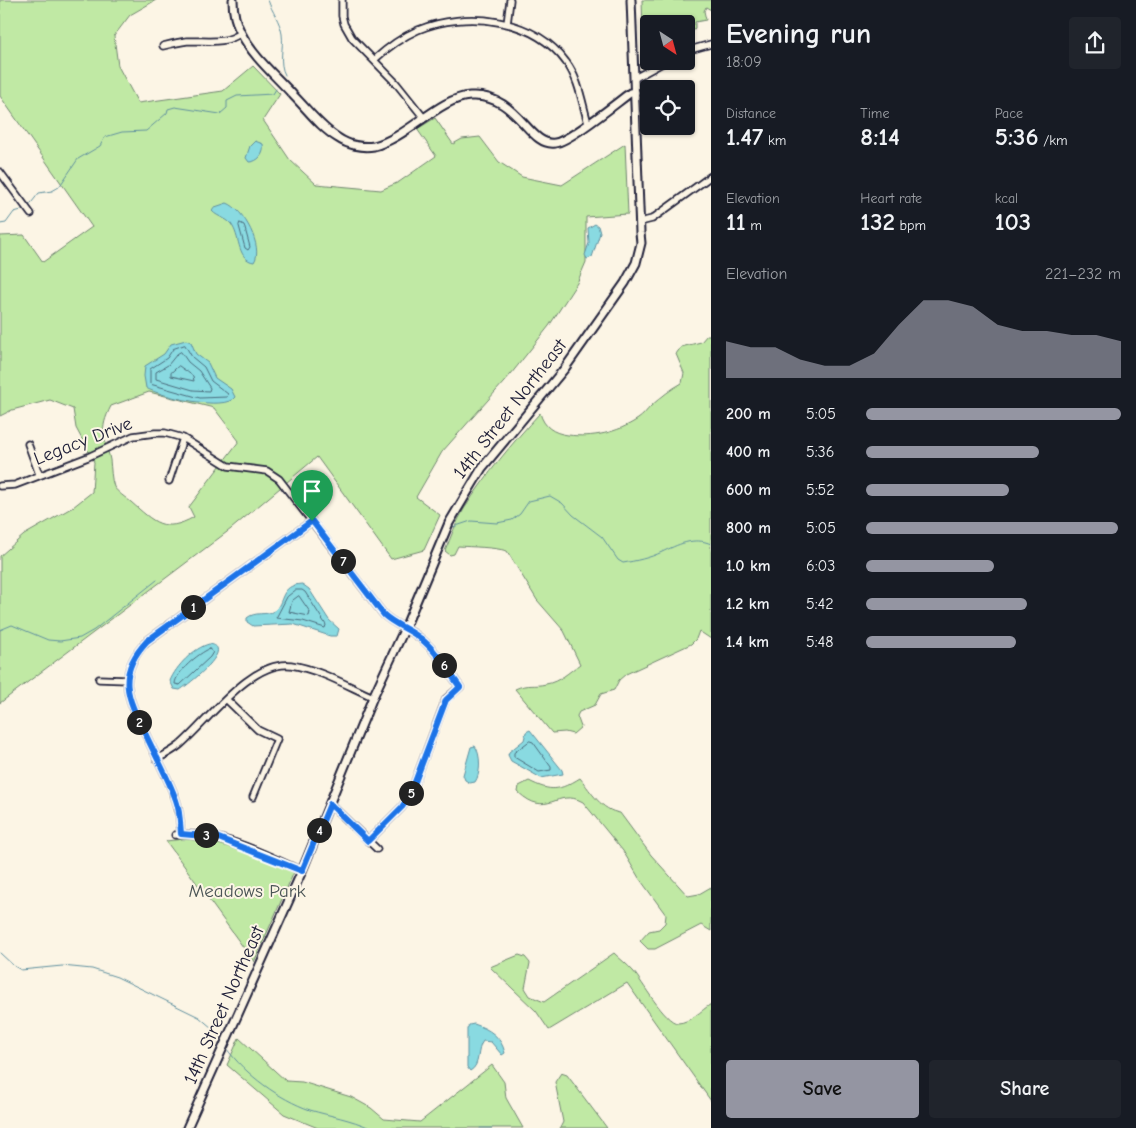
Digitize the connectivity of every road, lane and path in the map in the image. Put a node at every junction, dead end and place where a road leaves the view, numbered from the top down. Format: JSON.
{"nodes":[{"id":1,"x":233,"y":0,"type":"edge"},
{"id":2,"x":342,"y":0,"type":"edge"},
{"id":3,"x":510,"y":0,"type":"edge"},
{"id":4,"x":631,"y":0,"type":"edge"},
{"id":5,"x":507,"y":24,"type":"junction"},
{"id":6,"x":241,"y":33,"type":"junction"},
{"id":7,"x":711,"y":44,"type":"edge"},
{"id":8,"x":163,"y":46,"type":"dead end"},
{"id":9,"x":695,"y":48,"type":"edge"},
{"id":10,"x":374,"y":60,"type":"junction"},
{"id":11,"x":650,"y":70,"type":"edge"},
{"id":12,"x":635,"y":78,"type":"junction"},
{"id":13,"x":635,"y":92,"type":"junction"},
{"id":14,"x":424,"y":118,"type":"junction"},
{"id":15,"x":588,"y":123,"type":"junction"},
{"id":16,"x":0,"y":172,"type":"edge"},
{"id":17,"x":711,"y":176,"type":"edge"},
{"id":18,"x":31,"y":214,"type":"dead end"},
{"id":19,"x":640,"y":222,"type":"junction"},
{"id":20,"x":183,"y":438,"type":"junction"},
{"id":21,"x":28,"y":444,"type":"dead end"},
{"id":22,"x":39,"y":474,"type":"junction"},
{"id":23,"x":169,"y":481,"type":"dead end"},
{"id":24,"x":0,"y":486,"type":"edge"},
{"id":25,"x":312,"y":521,"type":"junction"},
{"id":26,"x":406,"y":628,"type":"junction"},
{"id":27,"x":99,"y":679,"type":"dead end"},
{"id":28,"x":127,"y":680,"type":"junction"},
{"id":29,"x":373,"y":697,"type":"junction"},
{"id":30,"x":227,"y":700,"type":"junction"},
{"id":31,"x":157,"y":759,"type":"junction"},
{"id":32,"x":252,"y":797,"type":"dead end"},
{"id":33,"x":330,"y":804,"type":"junction"},
{"id":34,"x":368,"y":841,"type":"junction"},
{"id":35,"x":377,"y":849,"type":"dead end"},
{"id":36,"x":302,"y":871,"type":"junction"},
{"id":37,"x":188,"y":1128,"type":"edge"}],
"edges":[{"from":1,"to":6,"type":"street"},
{"from":2,"to":10,"type":"street"},
{"from":3,"to":5,"type":"street"},
{"from":4,"to":12,"type":"street","name":"14th Street Northeast"},
{"from":5,"to":10,"type":"street"},
{"from":5,"to":15,"type":"street"},
{"from":6,"to":8,"type":"street"},
{"from":6,"to":14,"type":"street"},
{"from":7,"to":9,"type":"street"},
{"from":10,"to":14,"type":"street"},
{"from":11,"to":12,"type":"street"},
{"from":12,"to":13,"type":"street","name":"14th Street Northeast"},
{"from":13,"to":15,"type":"street"},
{"from":13,"to":19,"type":"street","name":"14th Street Northeast"},
{"from":14,"to":15,"type":"street"},
{"from":16,"to":18,"type":"street"},
{"from":17,"to":19,"type":"street"},
{"from":19,"to":26,"type":"street","name":"14th Street Northeast"},
{"from":20,"to":22,"type":"street","name":"Legacy Drive"},
{"from":20,"to":23,"type":"street"},
{"from":20,"to":25,"type":"street","name":"Legacy Drive"},
{"from":21,"to":22,"type":"street"},
{"from":22,"to":24,"type":"street","name":"Legacy Drive"},
{"from":25,"to":26,"type":"street","name":"Legacy Drive"},
{"from":25,"to":28,"type":"street"},
{"from":26,"to":29,"type":"street","name":"14th Street Northeast"},
{"from":26,"to":34,"type":"street","name":"Legacy Drive"},
{"from":27,"to":28,"type":"street"},
{"from":28,"to":31,"type":"street"},
{"from":29,"to":30,"type":"street"},
{"from":29,"to":33,"type":"street","name":"14th Street Northeast"},
{"from":30,"to":31,"type":"street"},
{"from":30,"to":32,"type":"street"},
{"from":31,"to":36,"type":"street"},
{"from":33,"to":34,"type":"street"},
{"from":33,"to":36,"type":"street","name":"14th Street Northeast"},
{"from":34,"to":35,"type":"street"},
{"from":36,"to":37,"type":"street","name":"14th Street Northeast"}]}
